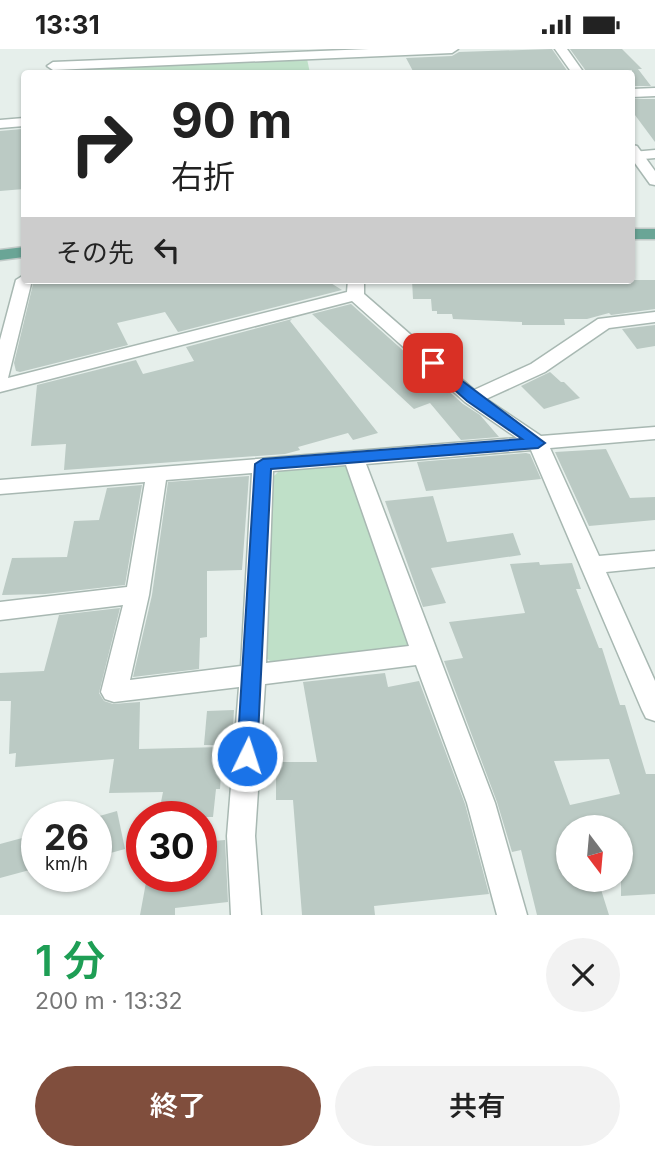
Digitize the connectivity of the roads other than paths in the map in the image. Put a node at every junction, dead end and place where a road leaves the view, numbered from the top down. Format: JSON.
{"nodes":[{"id":1,"x":60,"y":49,"type":"edge"},
{"id":2,"x":452,"y":49,"type":"edge"},
{"id":3,"x":561,"y":49,"type":"edge"},
{"id":4,"x":313,"y":56,"type":"edge"},
{"id":5,"x":53,"y":70,"type":"edge"},
{"id":6,"x":576,"y":70,"type":"edge"},
{"id":7,"x":655,"y":92,"type":"edge"},
{"id":8,"x":635,"y":93,"type":"edge"},
{"id":9,"x":21,"y":122,"type":"edge"},
{"id":10,"x":0,"y":124,"type":"edge"},
{"id":11,"x":635,"y":154,"type":"edge"},
{"id":12,"x":655,"y":154,"type":"edge"},
{"id":13,"x":635,"y":156,"type":"edge"},
{"id":14,"x":655,"y":181,"type":"edge"},
{"id":15,"x":635,"y":234,"type":"edge"},
{"id":16,"x":655,"y":234,"type":"edge"},
{"id":17,"x":21,"y":252,"type":"edge"},
{"id":18,"x":0,"y":255,"type":"edge"},
{"id":19,"x":23,"y":284,"type":"edge"},
{"id":20,"x":355,"y":287,"type":"edge"},
{"id":21,"x":655,"y":317,"type":"edge"},
{"id":22,"x":0,"y":376,"type":"edge"},
{"id":23,"x":0,"y":386,"type":"edge"},
{"id":24,"x":472,"y":398,"type":"junction"},
{"id":25,"x":655,"y":433,"type":"edge"},
{"id":26,"x":538,"y":443,"type":"junction"},
{"id":27,"x":353,"y":456,"type":"junction"},
{"id":28,"x":263,"y":464,"type":"junction"},
{"id":29,"x":158,"y":473,"type":"junction"},
{"id":30,"x":0,"y":487,"type":"edge"},
{"id":31,"x":655,"y":559,"type":"edge"},
{"id":32,"x":592,"y":565,"type":"junction"},
{"id":33,"x":137,"y":595,"type":"junction"},
{"id":34,"x":0,"y":611,"type":"edge"},
{"id":35,"x":424,"y":654,"type":"junction"},
{"id":36,"x":253,"y":676,"type":"junction"},
{"id":37,"x":655,"y":710,"type":"edge"},
{"id":38,"x":246,"y":915,"type":"edge"},
{"id":39,"x":512,"y":915,"type":"edge"}],
"edges":[{"from":1,"to":5,"type":"street"},
{"from":2,"to":4,"type":"street"},
{"from":3,"to":6,"type":"street"},
{"from":4,"to":5,"type":"street"},
{"from":7,"to":8,"type":"street"},
{"from":9,"to":10,"type":"street"},
{"from":11,"to":12,"type":"street"},
{"from":13,"to":14,"type":"street"},
{"from":15,"to":16,"type":"main road"},
{"from":17,"to":18,"type":"main road"},
{"from":19,"to":22,"type":"street"},
{"from":20,"to":23,"type":"street"},
{"from":20,"to":24,"type":"street"},
{"from":21,"to":24,"type":"street"},
{"from":24,"to":26,"type":"street"},
{"from":25,"to":26,"type":"street"},
{"from":26,"to":27,"type":"street"},
{"from":26,"to":32,"type":"street"},
{"from":27,"to":28,"type":"street"},
{"from":27,"to":35,"type":"street"},
{"from":28,"to":29,"type":"street"},
{"from":28,"to":36,"type":"street"},
{"from":29,"to":30,"type":"street"},
{"from":29,"to":33,"type":"street"},
{"from":31,"to":32,"type":"street"},
{"from":32,"to":37,"type":"street"},
{"from":33,"to":34,"type":"street"},
{"from":33,"to":36,"type":"street"},
{"from":35,"to":36,"type":"street"},
{"from":35,"to":39,"type":"street"},
{"from":36,"to":38,"type":"street"}]}
